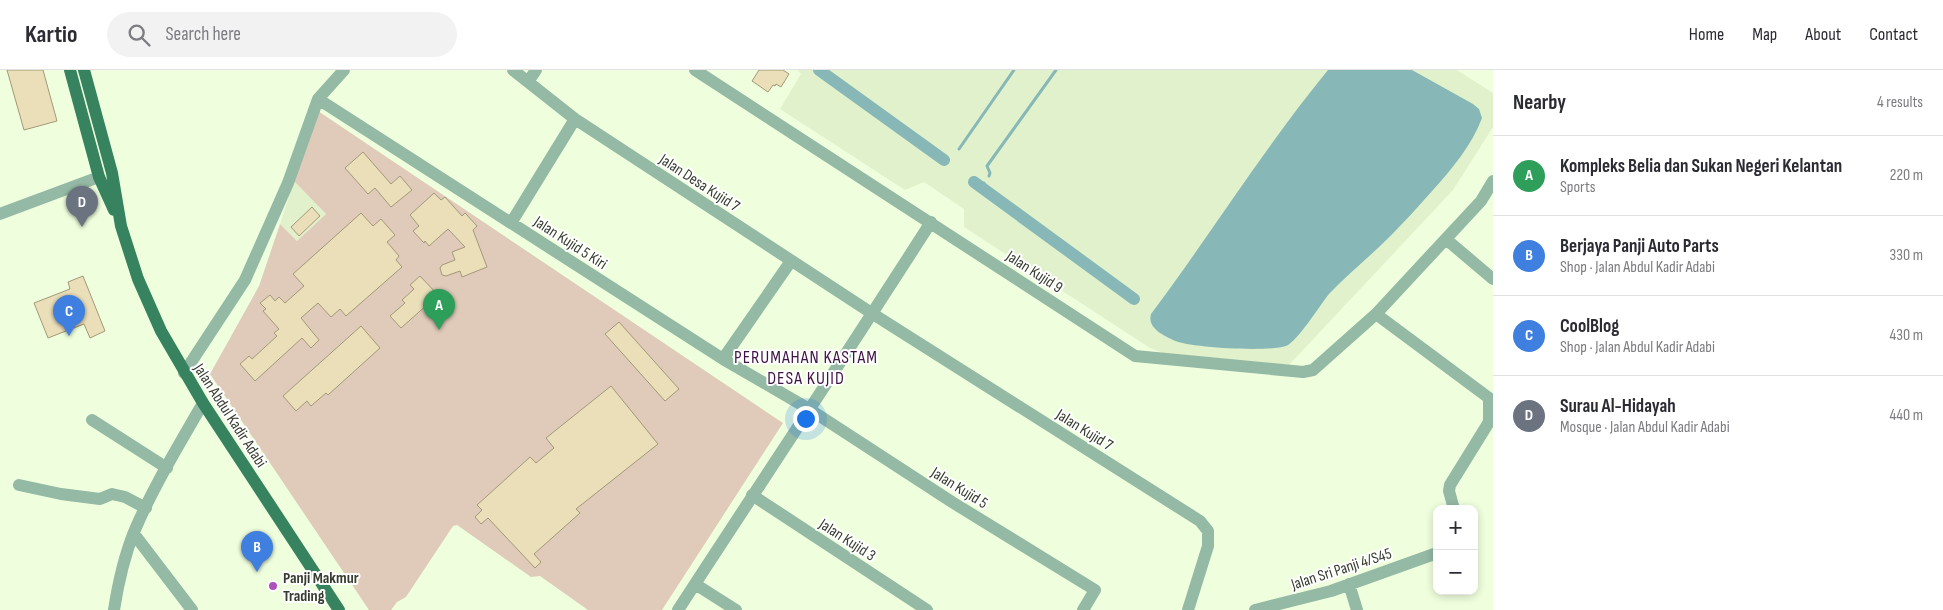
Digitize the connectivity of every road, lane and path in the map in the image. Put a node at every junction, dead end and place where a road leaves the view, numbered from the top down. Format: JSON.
{"nodes":[{"id":1,"x":344,"y":70,"type":"edge"},
{"id":2,"x":513,"y":70,"type":"edge"},
{"id":3,"x":536,"y":70,"type":"edge"},
{"id":4,"x":695,"y":70,"type":"edge"},
{"id":5,"x":88,"y":71,"type":"edge"},
{"id":6,"x":71,"y":74,"type":"edge"},
{"id":7,"x":528,"y":82,"type":"junction"},
{"id":8,"x":318,"y":99,"type":"junction"},
{"id":9,"x":575,"y":119,"type":"junction"},
{"id":10,"x":98,"y":177,"type":"junction"},
{"id":11,"x":1493,"y":181,"type":"edge"},
{"id":12,"x":0,"y":214,"type":"edge"},
{"id":13,"x":931,"y":222,"type":"junction"},
{"id":14,"x":511,"y":223,"type":"junction"},
{"id":15,"x":121,"y":226,"type":"junction"},
{"id":16,"x":1447,"y":240,"type":"junction"},
{"id":17,"x":791,"y":261,"type":"junction"},
{"id":18,"x":1493,"y":279,"type":"edge"},
{"id":19,"x":873,"y":314,"type":"junction"},
{"id":20,"x":1376,"y":314,"type":"junction"},
{"id":21,"x":723,"y":359,"type":"junction"},
{"id":22,"x":184,"y":373,"type":"junction"},
{"id":23,"x":1491,"y":396,"type":"edge"},
{"id":24,"x":203,"y":403,"type":"junction"},
{"id":25,"x":809,"y":410,"type":"junction"},
{"id":26,"x":92,"y":420,"type":"dead end"},
{"id":27,"x":167,"y":468,"type":"junction"},
{"id":28,"x":19,"y":484,"type":"dead end"},
{"id":29,"x":752,"y":495,"type":"junction"},
{"id":30,"x":1453,"y":505,"type":"edge"},
{"id":31,"x":146,"y":508,"type":"junction"},
{"id":32,"x":134,"y":534,"type":"junction"},
{"id":33,"x":1433,"y":554,"type":"edge"},
{"id":34,"x":695,"y":584,"type":"junction"},
{"id":35,"x":1349,"y":584,"type":"junction"},
{"id":36,"x":114,"y":610,"type":"edge"},
{"id":37,"x":192,"y":610,"type":"edge"},
{"id":38,"x":339,"y":610,"type":"edge"},
{"id":39,"x":678,"y":610,"type":"edge"},
{"id":40,"x":736,"y":610,"type":"edge"},
{"id":41,"x":927,"y":610,"type":"edge"},
{"id":42,"x":1083,"y":610,"type":"edge"},
{"id":43,"x":1188,"y":610,"type":"edge"},
{"id":44,"x":1255,"y":610,"type":"edge"},
{"id":45,"x":1357,"y":610,"type":"edge"}],
"edges":[{"from":1,"to":8,"type":"street"},
{"from":2,"to":7,"type":"street","name":"Jalan Desa Kujid 7"},
{"from":3,"to":7,"type":"street"},
{"from":4,"to":13,"type":"street","name":"Jalan Kujid 9"},
{"from":5,"to":6,"type":"main road"},
{"from":5,"to":15,"type":"main road","name":"Jalan Abdul Kadir Adabi"},
{"from":6,"to":10,"type":"main road","name":"Jalan Abdul Kadir Adabi"},
{"from":7,"to":9,"type":"street","name":"Jalan Desa Kujid 7"},
{"from":8,"to":14,"type":"street","name":"Jalan Kujid 5 Kiri"},
{"from":8,"to":22,"type":"street"},
{"from":9,"to":14,"type":"street"},
{"from":9,"to":17,"type":"street","name":"Jalan Desa Kujid 7"},
{"from":10,"to":12,"type":"street"},
{"from":10,"to":15,"type":"main road","name":"Jalan Abdul Kadir Adabi"},
{"from":11,"to":16,"type":"street","name":"Jalan Kujid 9"},
{"from":13,"to":19,"type":"street"},
{"from":13,"to":20,"type":"street","name":"Jalan Kujid 9"},
{"from":14,"to":21,"type":"street","name":"Jalan Kujid 5 Kiri"},
{"from":15,"to":22,"type":"main road","name":"Jalan Abdul Kadir Adabi"},
{"from":16,"to":18,"type":"street"},
{"from":16,"to":20,"type":"street","name":"Jalan Kujid 9"},
{"from":17,"to":19,"type":"street","name":"Jalan Desa Kujid 7"},
{"from":17,"to":21,"type":"street"},
{"from":19,"to":25,"type":"street"},
{"from":19,"to":43,"type":"street","name":"Jalan Kujid 7"},
{"from":20,"to":23,"type":"street"},
{"from":21,"to":25,"type":"street","name":"Jalan Kujid 5 Kiri"},
{"from":22,"to":24,"type":"main road","name":"Jalan Abdul Kadir Adabi"},
{"from":23,"to":30,"type":"street"},
{"from":24,"to":27,"type":"street"},
{"from":24,"to":38,"type":"main road","name":"Jalan Abdul Kadir Adabi"},
{"from":25,"to":29,"type":"street"},
{"from":25,"to":42,"type":"street","name":"Jalan Kujid 5"},
{"from":26,"to":27,"type":"street"},
{"from":27,"to":31,"type":"street"},
{"from":28,"to":31,"type":"street"},
{"from":29,"to":34,"type":"street"},
{"from":29,"to":41,"type":"street","name":"Jalan Kujid 3"},
{"from":31,"to":32,"type":"street"},
{"from":32,"to":36,"type":"street"},
{"from":32,"to":37,"type":"street"},
{"from":33,"to":35,"type":"street","name":"Jalan Sri Panji 4/S45"},
{"from":34,"to":39,"type":"street"},
{"from":34,"to":40,"type":"street"},
{"from":35,"to":44,"type":"street","name":"Jalan Sri Panji 4/S45"},
{"from":35,"to":45,"type":"street"}]}
